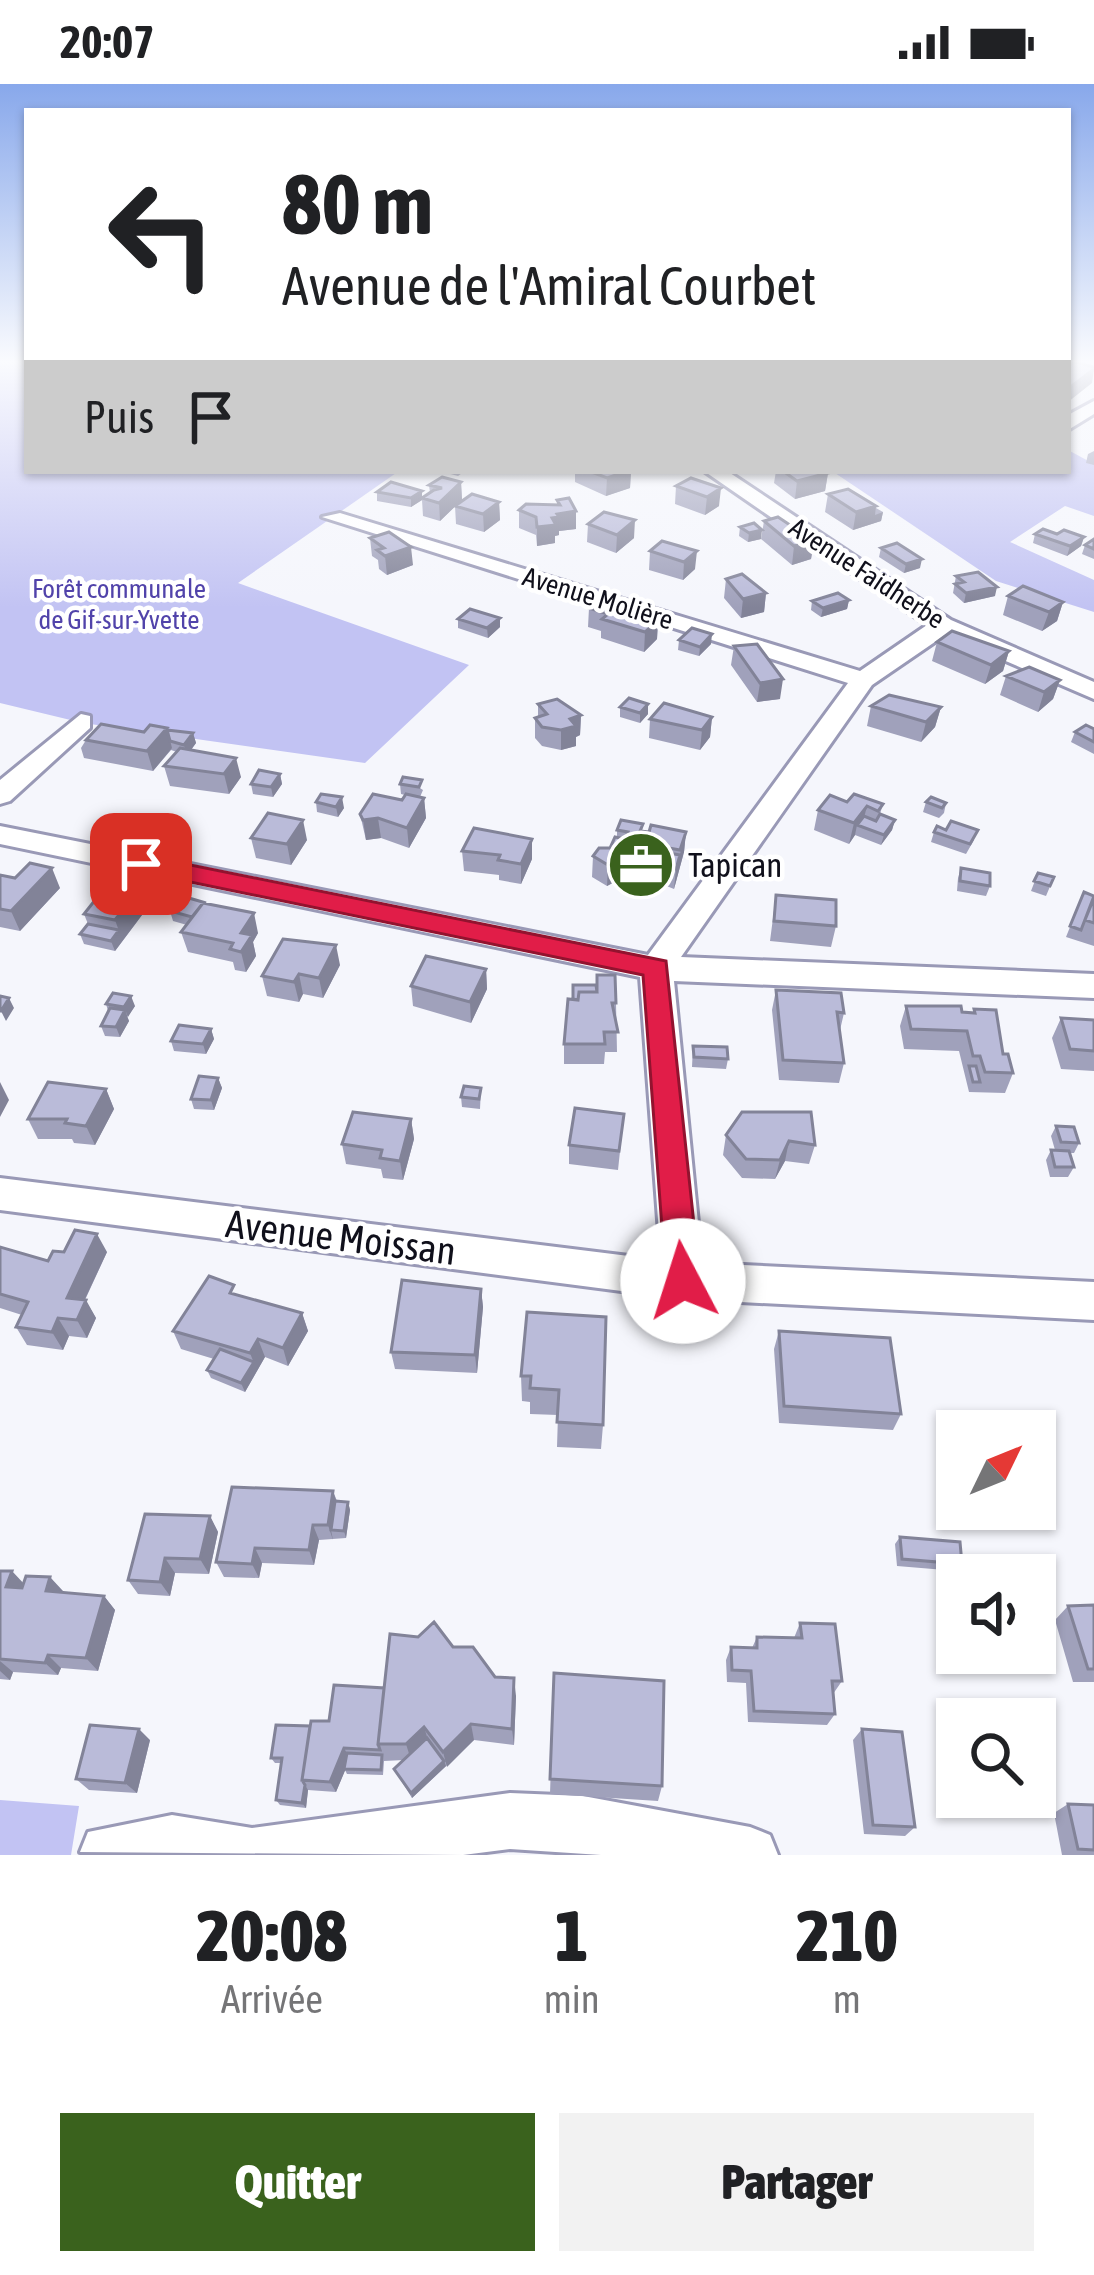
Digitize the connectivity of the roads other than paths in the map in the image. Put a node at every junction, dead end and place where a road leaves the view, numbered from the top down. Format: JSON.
{"nodes":[{"id":1,"x":718,"y":474,"type":"edge"},
{"id":2,"x":333,"y":517,"type":"dead end"},
{"id":3,"x":943,"y":626,"type":"junction"},
{"id":4,"x":863,"y":680,"type":"junction"},
{"id":5,"x":1094,"y":691,"type":"edge"},
{"id":6,"x":81,"y":722,"type":"dead end"},
{"id":7,"x":0,"y":794,"type":"edge"},
{"id":8,"x":0,"y":835,"type":"edge"},
{"id":9,"x":656,"y":968,"type":"junction"},
{"id":10,"x":1094,"y":986,"type":"edge"},
{"id":11,"x":0,"y":1194,"type":"edge"},
{"id":12,"x":683,"y":1281,"type":"junction"},
{"id":13,"x":1094,"y":1300,"type":"edge"},
{"id":14,"x":108,"y":1852,"type":"dead end"},
{"id":15,"x":252,"y":1855,"type":"edge"},
{"id":16,"x":750,"y":1855,"type":"edge"}],
"edges":[{"from":1,"to":3,"type":"street","name":"Avenue Faidherbe"},
{"from":2,"to":4,"type":"street","name":"Avenue Molière"},
{"from":3,"to":4,"type":"street"},
{"from":3,"to":5,"type":"street","name":"Avenue Faidherbe"},
{"from":4,"to":9,"type":"street"},
{"from":6,"to":7,"type":"street"},
{"from":8,"to":9,"type":"street"},
{"from":9,"to":10,"type":"street"},
{"from":9,"to":12,"type":"street"},
{"from":11,"to":12,"type":"street","name":"Avenue Moissan"},
{"from":12,"to":13,"type":"street","name":"Avenue Moissan"},
{"from":14,"to":15,"type":"street"},
{"from":15,"to":16,"type":"street"}]}
